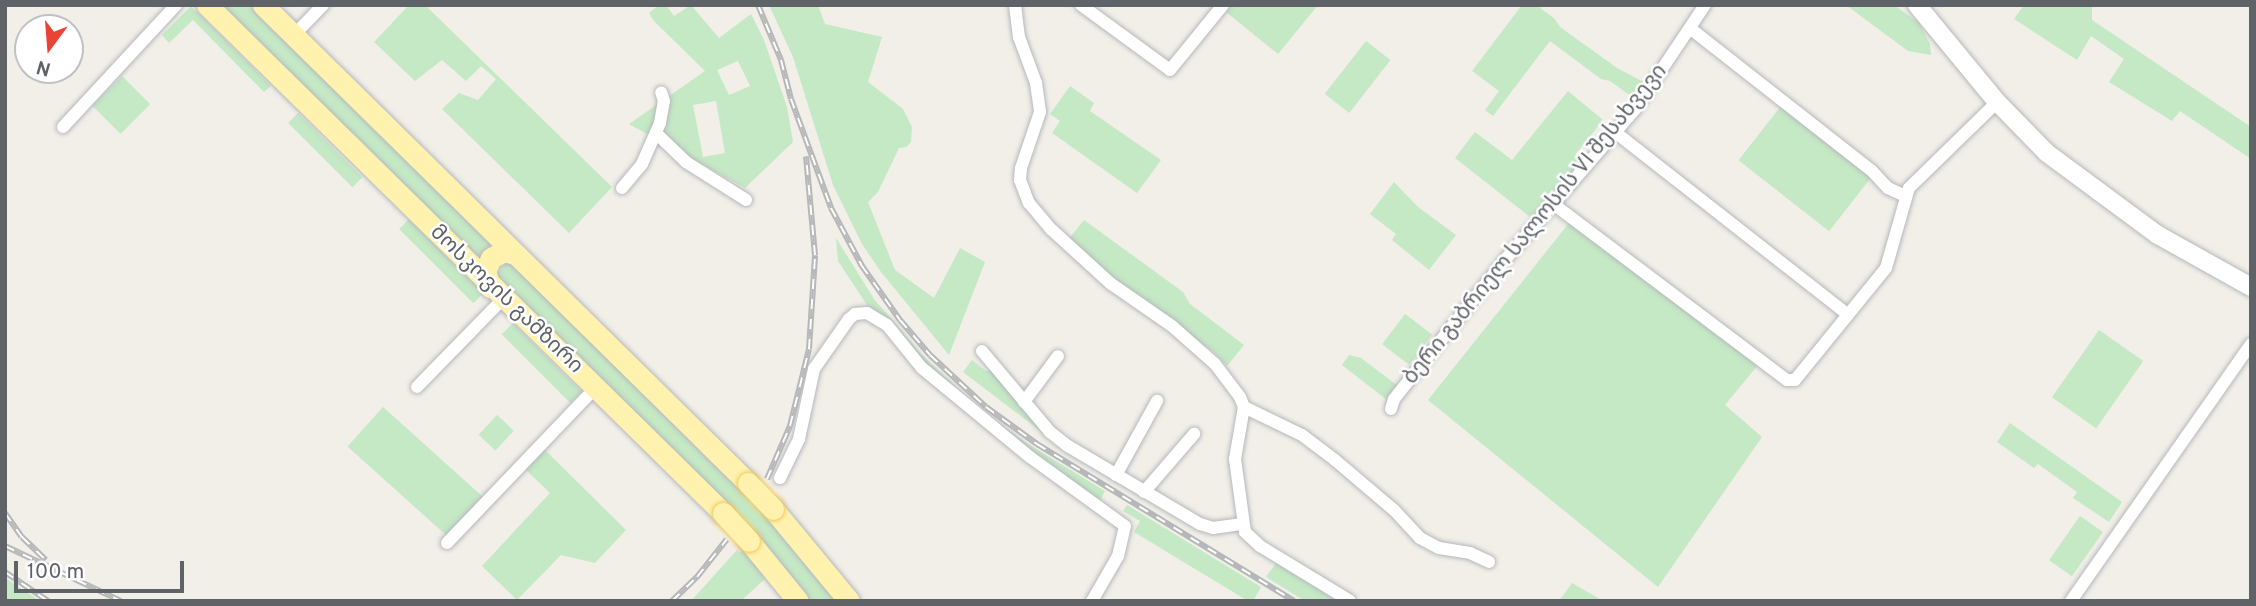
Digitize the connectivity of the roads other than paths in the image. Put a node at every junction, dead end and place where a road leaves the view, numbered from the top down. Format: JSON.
{"nodes":[{"id":1,"x":176,"y":5,"type":"edge"},
{"id":2,"x":207,"y":5,"type":"edge"},
{"id":3,"x":263,"y":5,"type":"edge"},
{"id":4,"x":323,"y":5,"type":"edge"},
{"id":5,"x":1015,"y":5,"type":"edge"},
{"id":6,"x":1081,"y":5,"type":"edge"},
{"id":7,"x":1223,"y":5,"type":"edge"},
{"id":8,"x":1705,"y":5,"type":"edge"},
{"id":9,"x":1917,"y":5,"type":"edge"},
{"id":10,"x":1691,"y":29,"type":"junction"},
{"id":11,"x":294,"y":35,"type":"junction"},
{"id":12,"x":661,"y":92,"type":"dead end"},
{"id":13,"x":1997,"y":102,"type":"junction"},
{"id":14,"x":63,"y":127,"type":"dead end"},
{"id":15,"x":1615,"y":132,"type":"junction"},
{"id":16,"x":656,"y":133,"type":"junction"},
{"id":17,"x":622,"y":188,"type":"dead end"},
{"id":18,"x":1905,"y":197,"type":"junction"},
{"id":19,"x":746,"y":200,"type":"dead end"},
{"id":20,"x":1552,"y":203,"type":"junction"},
{"id":21,"x":515,"y":254,"type":"junction"},
{"id":22,"x":2251,"y":287,"type":"edge"},
{"id":23,"x":497,"y":293,"type":"junction"},
{"id":24,"x":1848,"y":315,"type":"junction"},
{"id":25,"x":2251,"y":344,"type":"edge"},
{"id":26,"x":982,"y":351,"type":"dead end"},
{"id":27,"x":1058,"y":356,"type":"dead end"},
{"id":28,"x":417,"y":387,"type":"dead end"},
{"id":29,"x":596,"y":388,"type":"junction"},
{"id":30,"x":1024,"y":401,"type":"junction"},
{"id":31,"x":1157,"y":401,"type":"dead end"},
{"id":32,"x":1244,"y":407,"type":"junction"},
{"id":33,"x":1391,"y":410,"type":"dead end"},
{"id":34,"x":1194,"y":434,"type":"dead end"},
{"id":35,"x":1116,"y":475,"type":"junction"},
{"id":36,"x":780,"y":478,"type":"dead end"},
{"id":37,"x":1144,"y":492,"type":"junction"},
{"id":38,"x":1242,"y":524,"type":"junction"},
{"id":39,"x":447,"y":543,"type":"dead end"},
{"id":40,"x":1489,"y":562,"type":"dead end"},
{"id":41,"x":798,"y":601,"type":"edge"},
{"id":42,"x":849,"y":601,"type":"edge"},
{"id":43,"x":1092,"y":601,"type":"edge"},
{"id":44,"x":1350,"y":601,"type":"edge"},
{"id":45,"x":2071,"y":601,"type":"edge"}],
"edges":[{"from":1,"to":14,"type":"street"},
{"from":2,"to":23,"type":"main road","name":"მოსკოვის გამზირი"},
{"from":3,"to":11,"type":"main road","name":"მოსკოვის გამზირი"},
{"from":4,"to":11,"type":"street"},
{"from":5,"to":32,"type":"street"},
{"from":6,"to":7,"type":"street"},
{"from":8,"to":10,"type":"street","name":"ბერი გაბრიელ სალოსის VI შესახვევი"},
{"from":9,"to":13,"type":"main road"},
{"from":10,"to":15,"type":"street","name":"ბერი გაბრიელ სალოსის VI შესახვევი"},
{"from":10,"to":18,"type":"street"},
{"from":11,"to":21,"type":"main road","name":"მოსკოვის გამზირი"},
{"from":12,"to":16,"type":"street"},
{"from":13,"to":18,"type":"street"},
{"from":13,"to":22,"type":"main road"},
{"from":15,"to":20,"type":"street","name":"ბერი გაბრიელ სალოსის VI შესახვევი"},
{"from":15,"to":24,"type":"street"},
{"from":16,"to":17,"type":"street"},
{"from":16,"to":19,"type":"street"},
{"from":18,"to":24,"type":"street"},
{"from":20,"to":24,"type":"street"},
{"from":20,"to":33,"type":"street","name":"ბერი გაბრიელ სალოსის VI შესახვევი"},
{"from":21,"to":23,"type":"main road"},
{"from":21,"to":42,"type":"main road","name":"მოსკოვის გამზირი","bridge":true},
{"from":23,"to":28,"type":"street"},
{"from":23,"to":29,"type":"main road","name":"მოსკოვის გამზირი"},
{"from":25,"to":45,"type":"street"},
{"from":26,"to":30,"type":"street"},
{"from":27,"to":30,"type":"street"},
{"from":29,"to":39,"type":"street"},
{"from":29,"to":41,"type":"main road","name":"მოსკოვის გამზირი","bridge":true},
{"from":30,"to":35,"type":"street"},
{"from":31,"to":35,"type":"street"},
{"from":32,"to":38,"type":"street"},
{"from":32,"to":40,"type":"street"},
{"from":34,"to":37,"type":"street"},
{"from":35,"to":37,"type":"street"},
{"from":36,"to":43,"type":"street"},
{"from":37,"to":38,"type":"street"},
{"from":38,"to":44,"type":"street"}]}
